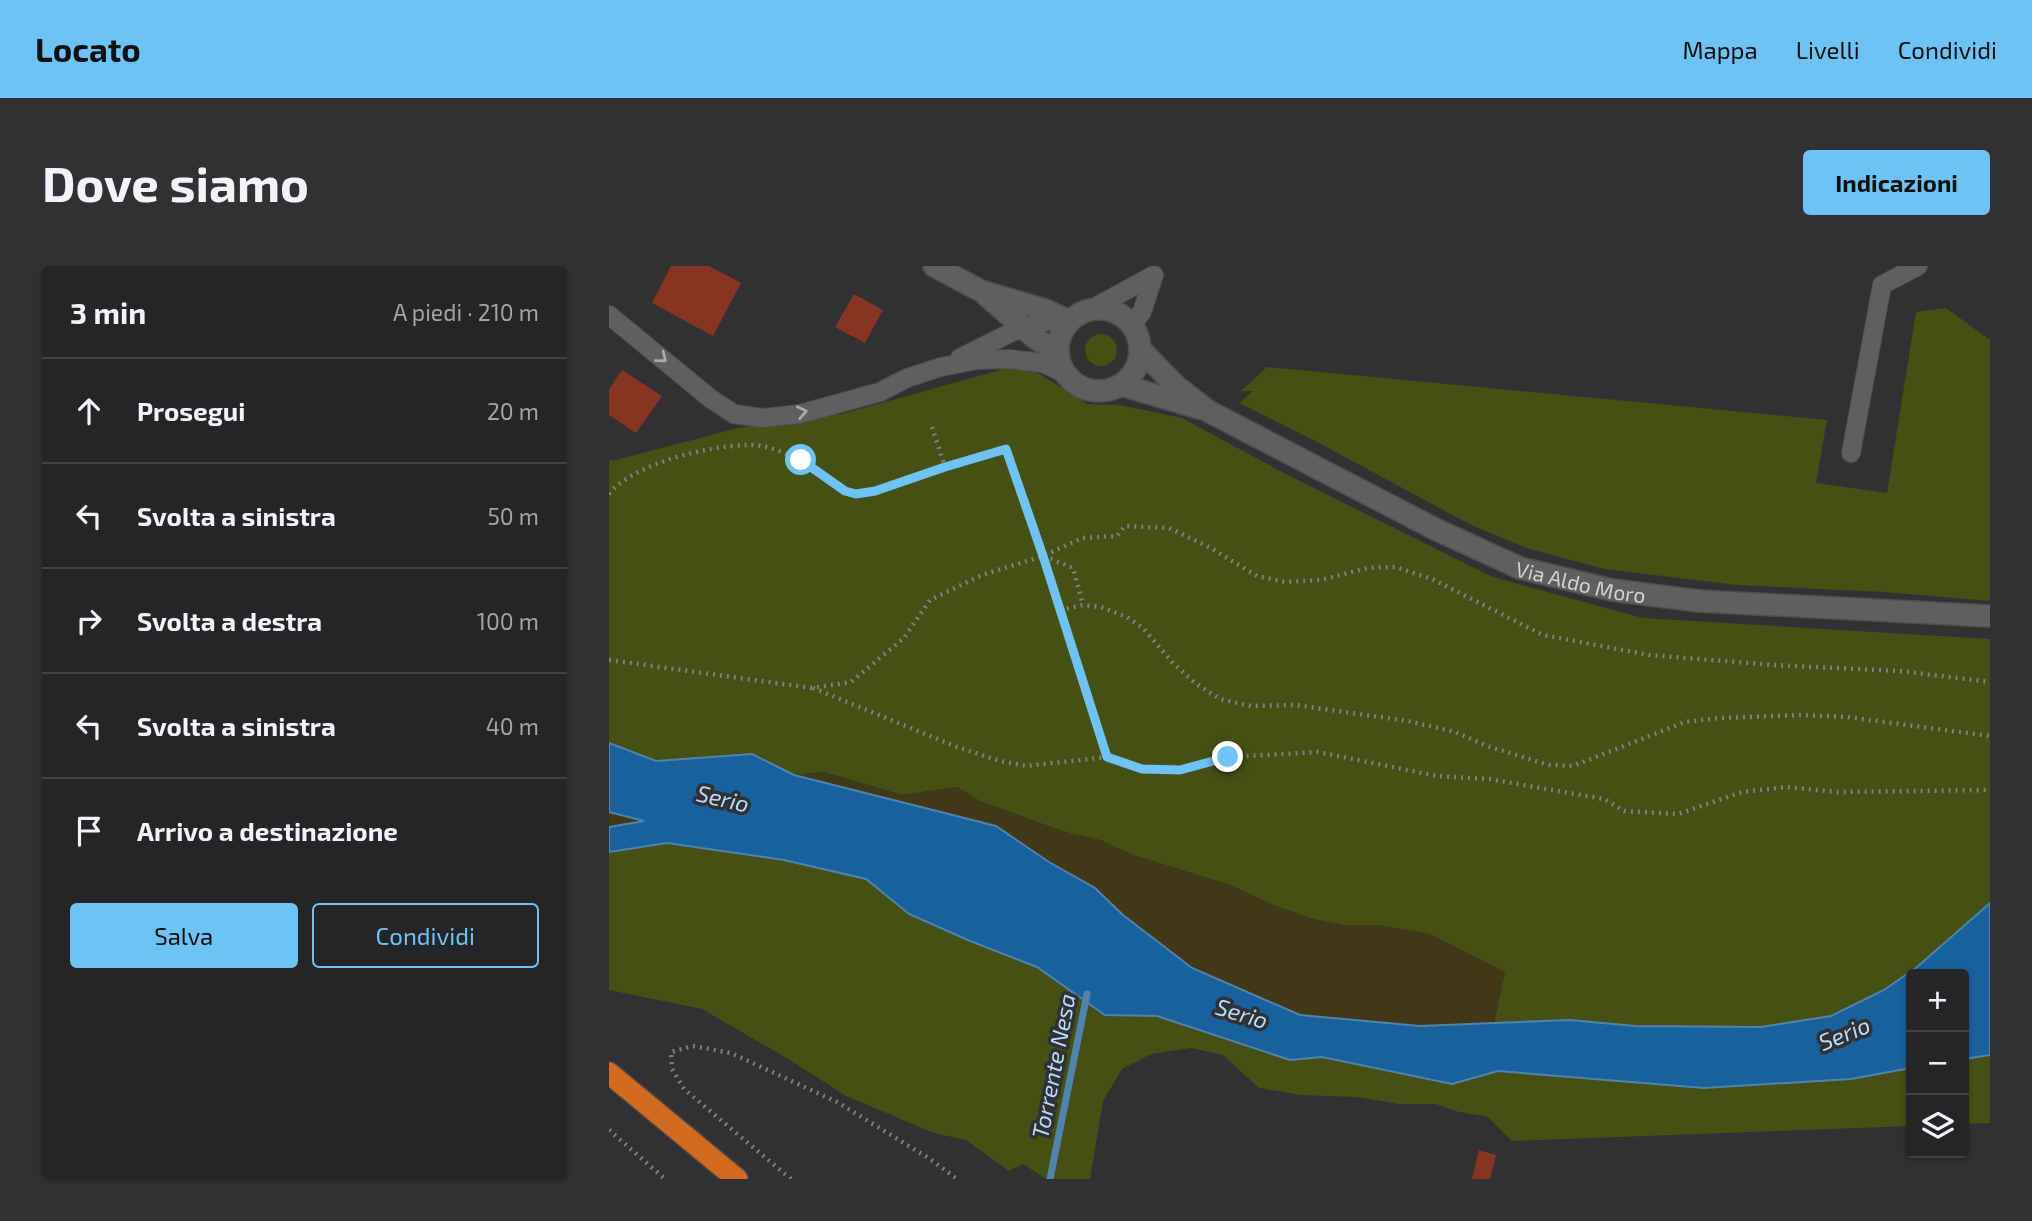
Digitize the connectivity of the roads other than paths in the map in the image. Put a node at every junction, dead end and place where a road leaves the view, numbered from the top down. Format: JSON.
{"nodes":[{"id":1,"x":934,"y":266,"type":"edge"},
{"id":2,"x":1918,"y":266,"type":"edge"},
{"id":3,"x":1162,"y":270,"type":"edge"},
{"id":4,"x":981,"y":291,"type":"junction"},
{"id":5,"x":609,"y":315,"type":"edge"},
{"id":6,"x":1070,"y":317,"type":"junction"},
{"id":7,"x":1132,"y":326,"type":"junction"},
{"id":8,"x":1018,"y":330,"type":"junction"},
{"id":9,"x":1140,"y":349,"type":"junction"},
{"id":10,"x":1058,"y":352,"type":"junction"},
{"id":11,"x":941,"y":367,"type":"junction"},
{"id":12,"x":1064,"y":373,"type":"junction"},
{"id":13,"x":1121,"y":385,"type":"junction"},
{"id":14,"x":1208,"y":411,"type":"junction"},
{"id":15,"x":1851,"y":453,"type":"dead end"},
{"id":16,"x":1990,"y":616,"type":"edge"},
{"id":17,"x":609,"y":1073,"type":"edge"},
{"id":18,"x":737,"y":1179,"type":"edge"}],
"edges":[{"from":1,"to":4,"type":"street"},
{"from":2,"to":15,"type":"street"},
{"from":3,"to":6,"type":"street"},
{"from":3,"to":7,"type":"street"},
{"from":4,"to":6,"type":"street"},
{"from":4,"to":8,"type":"street"},
{"from":5,"to":11,"type":"street","one_way":true},
{"from":6,"to":7,"type":"street"},
{"from":6,"to":8,"type":"street"},
{"from":6,"to":10,"type":"street"},
{"from":7,"to":9,"type":"street","name":"Via Aldo Moro"},
{"from":8,"to":10,"type":"street"},
{"from":8,"to":11,"type":"street"},
{"from":9,"to":13,"type":"street"},
{"from":9,"to":14,"type":"street","name":"Via Aldo Moro"},
{"from":10,"to":12,"type":"street"},
{"from":11,"to":12,"type":"street"},
{"from":12,"to":13,"type":"street","name":"Via Aldo Moro"},
{"from":13,"to":14,"type":"street","name":"Via Aldo Moro"},
{"from":14,"to":16,"type":"street","name":"Via Aldo Moro"},
{"from":17,"to":18,"type":"highway"}]}
